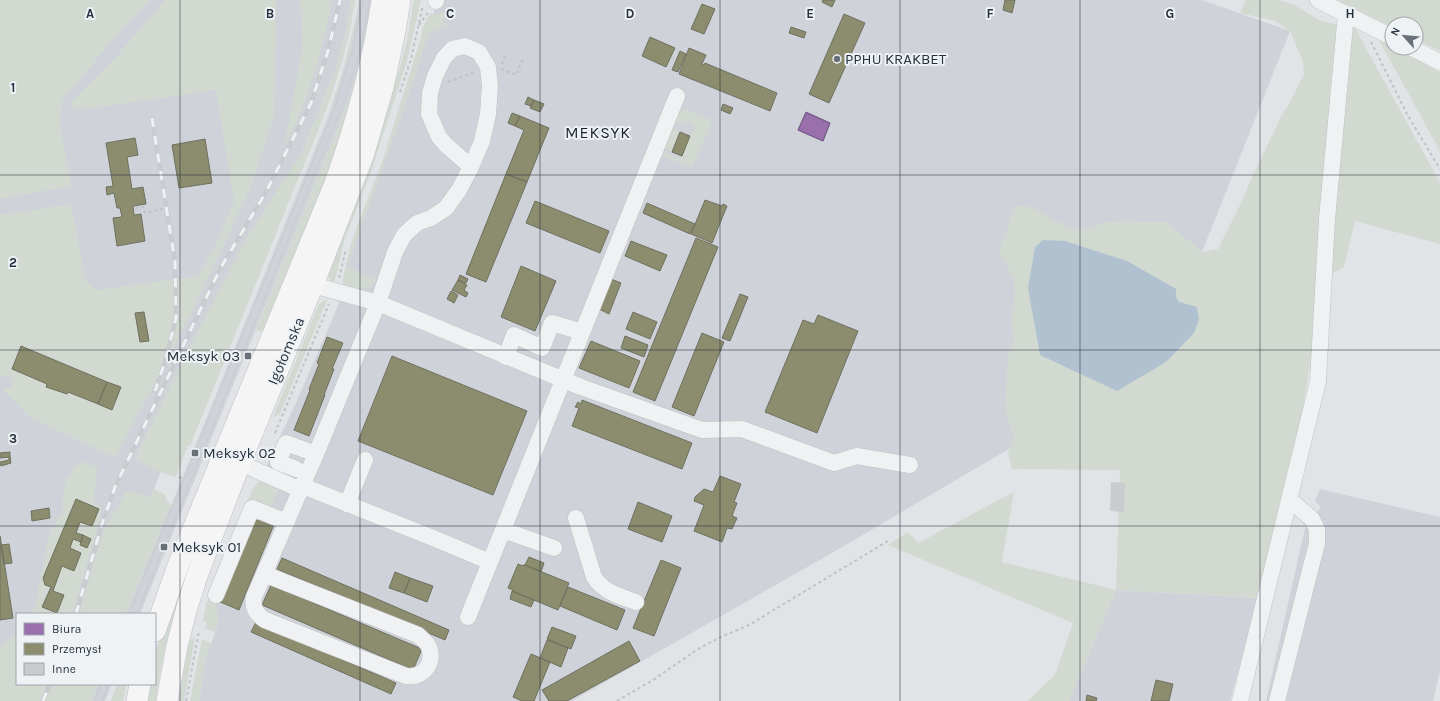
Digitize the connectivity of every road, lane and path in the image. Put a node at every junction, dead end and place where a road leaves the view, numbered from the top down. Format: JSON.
{"nodes":[{"id":1,"x":382,"y":0,"type":"edge"},
{"id":2,"x":400,"y":0,"type":"edge"},
{"id":3,"x":1318,"y":0,"type":"edge"},
{"id":4,"x":436,"y":1,"type":"edge"},
{"id":5,"x":1346,"y":14,"type":"junction"},
{"id":6,"x":418,"y":26,"type":"dead end"},
{"id":7,"x":1384,"y":33,"type":"edge"},
{"id":8,"x":1371,"y":42,"type":"dead end"},
{"id":9,"x":1424,"y":54,"type":"edge"},
{"id":10,"x":505,"y":55,"type":"dead end"},
{"id":11,"x":524,"y":57,"type":"dead end"},
{"id":12,"x":1440,"y":62,"type":"edge"},
{"id":13,"x":488,"y":67,"type":"junction"},
{"id":14,"x":431,"y":88,"type":"junction"},
{"id":15,"x":677,"y":96,"type":"dead end"},
{"id":16,"x":470,"y":167,"type":"junction"},
{"id":17,"x":1440,"y":169,"type":"edge"},
{"id":18,"x":135,"y":208,"type":"dead end"},
{"id":19,"x":166,"y":208,"type":"dead end"},
{"id":20,"x":313,"y":285,"type":"junction"},
{"id":21,"x":378,"y":303,"type":"junction"},
{"id":22,"x":329,"y":304,"type":"dead end"},
{"id":23,"x":582,"y":332,"type":"junction"},
{"id":24,"x":506,"y":357,"type":"junction"},
{"id":25,"x":564,"y":380,"type":"junction"},
{"id":26,"x":275,"y":434,"type":"dead end"},
{"id":27,"x":270,"y":447,"type":"dead end"},
{"id":28,"x":316,"y":454,"type":"junction"},
{"id":29,"x":261,"y":459,"type":"dead end"},
{"id":30,"x":365,"y":460,"type":"dead end"},
{"id":31,"x":240,"y":463,"type":"junction"},
{"id":32,"x":910,"y":465,"type":"dead end"},
{"id":33,"x":296,"y":469,"type":"dead end"},
{"id":34,"x":179,"y":477,"type":"dead end"},
{"id":35,"x":182,"y":478,"type":"dead end"},
{"id":36,"x":302,"y":488,"type":"junction"},
{"id":37,"x":1289,"y":499,"type":"junction"},
{"id":38,"x":347,"y":504,"type":"junction"},
{"id":39,"x":576,"y":518,"type":"dead end"},
{"id":40,"x":287,"y":522,"type":"junction"},
{"id":41,"x":503,"y":530,"type":"junction"},
{"id":42,"x":888,"y":541,"type":"dead end"},
{"id":43,"x":554,"y":548,"type":"dead end"},
{"id":44,"x":490,"y":562,"type":"junction"},
{"id":45,"x":264,"y":574,"type":"junction"},
{"id":46,"x":216,"y":595,"type":"dead end"},
{"id":47,"x":636,"y":602,"type":"dead end"},
{"id":48,"x":468,"y":617,"type":"dead end"},
{"id":49,"x":156,"y":627,"type":"edge"},
{"id":50,"x":140,"y":685,"type":"edge"},
{"id":51,"x":137,"y":701,"type":"edge"},
{"id":52,"x":167,"y":701,"type":"edge"},
{"id":53,"x":617,"y":701,"type":"edge"},
{"id":54,"x":1240,"y":701,"type":"edge"},
{"id":55,"x":1277,"y":701,"type":"edge"}],
"edges":[{"from":1,"to":49,"type":"main road","name":"Igołomska"},
{"from":2,"to":20,"type":"main road","name":"Igołomska"},
{"from":3,"to":5,"type":"street"},
{"from":4,"to":6,"type":"path"},
{"from":5,"to":7,"type":"street"},
{"from":5,"to":37,"type":"street"},
{"from":8,"to":17,"type":"path"},
{"from":9,"to":12,"type":"street"},
{"from":10,"to":11,"type":"path"},
{"from":13,"to":14,"type":"path"},
{"from":13,"to":14,"type":"street"},
{"from":13,"to":16,"type":"street"},
{"from":14,"to":16,"type":"street"},
{"from":15,"to":23,"type":"street"},
{"from":16,"to":21,"type":"street"},
{"from":18,"to":19,"type":"path"},
{"from":20,"to":21,"type":"street"},
{"from":20,"to":31,"type":"main road","name":"Igołomska"},
{"from":21,"to":24,"type":"street"},
{"from":21,"to":28,"type":"street"},
{"from":22,"to":26,"type":"path"},
{"from":23,"to":24,"type":"street"},
{"from":23,"to":25,"type":"street"},
{"from":24,"to":25,"type":"street"},
{"from":25,"to":32,"type":"street"},
{"from":25,"to":41,"type":"street"},
{"from":27,"to":29,"type":"path"},
{"from":28,"to":33,"type":"street"},
{"from":28,"to":36,"type":"street"},
{"from":30,"to":38,"type":"street"},
{"from":31,"to":36,"type":"street"},
{"from":31,"to":52,"type":"main road","name":"Igołomska"},
{"from":34,"to":35,"type":"path"},
{"from":36,"to":38,"type":"street"},
{"from":36,"to":40,"type":"street"},
{"from":37,"to":54,"type":"street"},
{"from":37,"to":55,"type":"street"},
{"from":38,"to":44,"type":"street"},
{"from":39,"to":47,"type":"street"},
{"from":40,"to":45,"type":"street"},
{"from":40,"to":46,"type":"street"},
{"from":41,"to":43,"type":"street"},
{"from":41,"to":44,"type":"street"},
{"from":42,"to":53,"type":"path"},
{"from":44,"to":48,"type":"street"},
{"from":45,"to":45,"type":"street"},
{"from":50,"to":51,"type":"main road"}]}
